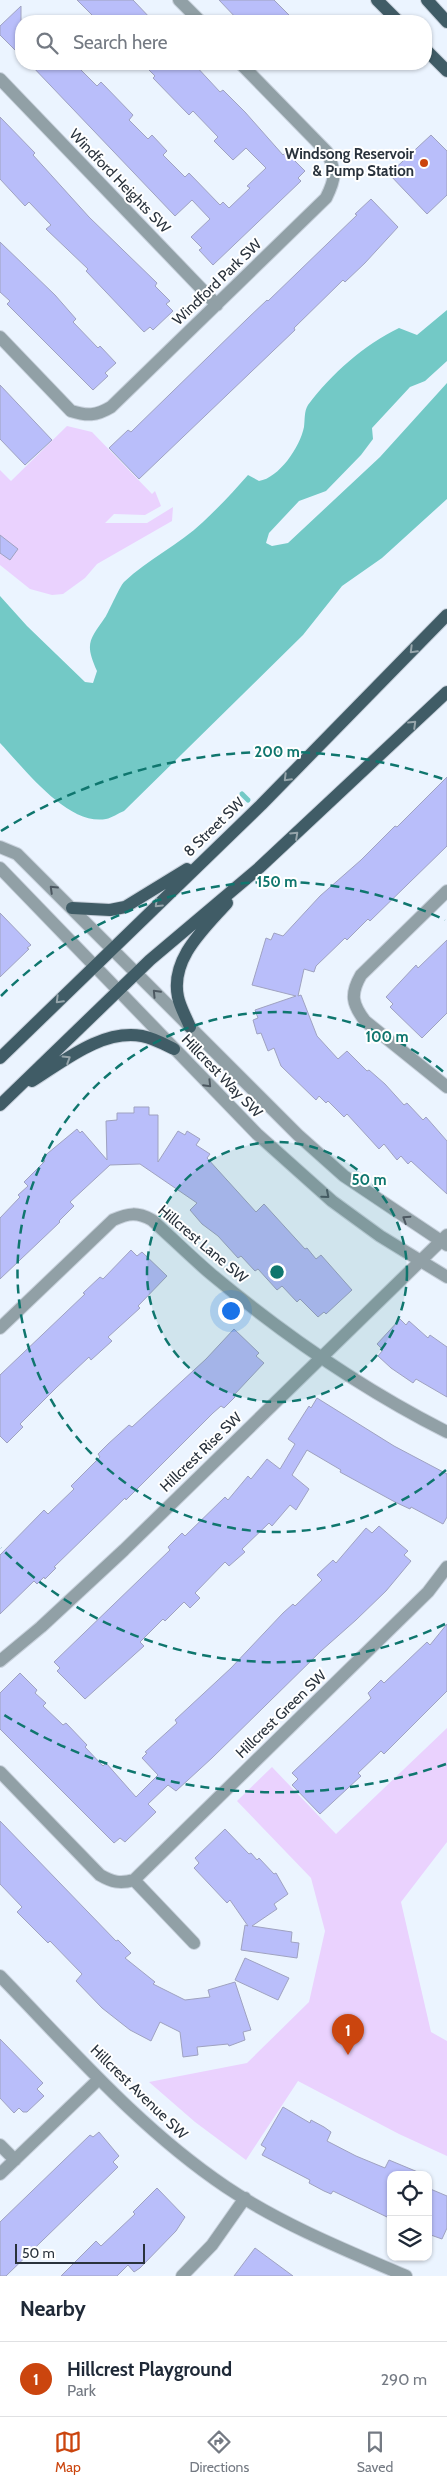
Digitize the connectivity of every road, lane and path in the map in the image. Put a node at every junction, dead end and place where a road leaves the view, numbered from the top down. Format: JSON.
{"nodes":[{"id":1,"x":179,"y":0,"type":"edge"},
{"id":2,"x":377,"y":0,"type":"edge"},
{"id":3,"x":426,"y":0,"type":"edge"},
{"id":4,"x":194,"y":15,"type":"edge"},
{"id":5,"x":392,"y":15,"type":"edge"},
{"id":6,"x":447,"y":22,"type":"edge"},
{"id":7,"x":432,"y":56,"type":"edge"},
{"id":8,"x":247,"y":70,"type":"edge"},
{"id":9,"x":447,"y":71,"type":"edge"},
{"id":10,"x":0,"y":79,"type":"edge"},
{"id":11,"x":217,"y":305,"type":"junction"},
{"id":12,"x":0,"y":337,"type":"edge"},
{"id":13,"x":447,"y":615,"type":"edge"},
{"id":14,"x":447,"y":692,"type":"edge"},
{"id":15,"x":0,"y":847,"type":"edge"},
{"id":16,"x":214,"y":851,"type":"junction"},
{"id":17,"x":0,"y":868,"type":"edge"},
{"id":18,"x":259,"y":868,"type":"junction"},
{"id":19,"x":447,"y":892,"type":"edge"},
{"id":20,"x":72,"y":908,"type":"junction"},
{"id":21,"x":112,"y":948,"type":"junction"},
{"id":22,"x":94,"y":966,"type":"junction"},
{"id":23,"x":136,"y":973,"type":"junction"},
{"id":24,"x":118,"y":991,"type":"junction"},
{"id":25,"x":190,"y":1027,"type":"junction"},
{"id":26,"x":174,"y":1049,"type":"junction"},
{"id":27,"x":0,"y":1058,"type":"edge"},
{"id":28,"x":447,"y":1087,"type":"edge"},
{"id":29,"x":11,"y":1094,"type":"junction"},
{"id":30,"x":0,"y":1105,"type":"edge"},
{"id":31,"x":445,"y":1240,"type":"edge"},
{"id":32,"x":420,"y":1262,"type":"junction"},
{"id":33,"x":447,"y":1277,"type":"edge"},
{"id":34,"x":0,"y":1328,"type":"edge"},
{"id":35,"x":320,"y":1358,"type":"junction"},
{"id":36,"x":447,"y":1432,"type":"edge"},
{"id":37,"x":447,"y":1567,"type":"edge"},
{"id":38,"x":0,"y":1661,"type":"edge"},
{"id":39,"x":0,"y":1772,"type":"edge"},
{"id":40,"x":134,"y":1880,"type":"junction"},
{"id":41,"x":194,"y":1943,"type":"dead end"},
{"id":42,"x":0,"y":1976,"type":"edge"},
{"id":43,"x":100,"y":2079,"type":"junction"},
{"id":44,"x":0,"y":2146,"type":"edge"},
{"id":45,"x":15,"y":2160,"type":"junction"},
{"id":46,"x":0,"y":2174,"type":"edge"},
{"id":47,"x":245,"y":2198,"type":"junction"},
{"id":48,"x":182,"y":2276,"type":"edge"},
{"id":49,"x":406,"y":2276,"type":"edge"}],
"edges":[{"from":1,"to":4,"type":"street"},
{"from":2,"to":5,"type":"main road"},
{"from":3,"to":6,"type":"main road"},
{"from":7,"to":9,"type":"main road"},
{"from":8,"to":11,"type":"street","name":"Windford Park SW"},
{"from":10,"to":11,"type":"street","name":"Windford Heights SW"},
{"from":11,"to":12,"type":"street","name":"Windford Park SW"},
{"from":13,"to":16,"type":"main road","name":"8 Street SW","one_way":true},
{"from":18,"to":14,"type":"main road","one_way":true},
{"from":20,"to":15,"type":"street","name":"Hillcrest Way SW","one_way":true},
{"from":16,"to":20,"type":"main road"},
{"from":16,"to":21,"type":"main road","name":"8 Street SW","one_way":true},
{"from":17,"to":22,"type":"street","name":"Hillcrest Way SW"},
{"from":18,"to":23,"type":"main road"},
{"from":18,"to":25,"type":"main road"},
{"from":19,"to":28,"type":"street"},
{"from":20,"to":21,"type":"street","name":"Hillcrest Way SW"},
{"from":21,"to":22,"type":"main road","name":"8 Street SW"},
{"from":21,"to":23,"type":"street","name":"Hillcrest Way SW"},
{"from":22,"to":24,"type":"street","name":"Hillcrest Way SW"},
{"from":22,"to":27,"type":"main road","name":"8 Street SW","one_way":true},
{"from":23,"to":24,"type":"main road"},
{"from":25,"to":23,"type":"street","name":"Hillcrest Way SW","one_way":true},
{"from":24,"to":26,"type":"street","name":"Hillcrest Way SW"},
{"from":24,"to":29,"type":"main road"},
{"from":31,"to":25,"type":"street","name":"Hillcrest Way SW","one_way":true},
{"from":29,"to":26,"type":"main road","one_way":true},
{"from":26,"to":32,"type":"street","name":"Hillcrest Way SW","one_way":true},
{"from":29,"to":30,"type":"main road"},
{"from":31,"to":32,"type":"street","name":"Hillcrest Rise SW"},
{"from":32,"to":33,"type":"street","name":"Hillcrest Way SW"},
{"from":32,"to":35,"type":"street","name":"Hillcrest Rise SW"},
{"from":34,"to":35,"type":"street","name":"Hillcrest Lane SW"},
{"from":35,"to":36,"type":"street"},
{"from":35,"to":38,"type":"street","name":"Hillcrest Rise SW"},
{"from":37,"to":40,"type":"street","name":"Hillcrest Green SW"},
{"from":39,"to":40,"type":"street"},
{"from":40,"to":41,"type":"street"},
{"from":42,"to":43,"type":"street","name":"Hillcrest Avenue SW"},
{"from":43,"to":45,"type":"street"},
{"from":43,"to":47,"type":"street","name":"Hillcrest Avenue SW"},
{"from":44,"to":45,"type":"street"},
{"from":45,"to":46,"type":"street"},
{"from":47,"to":48,"type":"street"},
{"from":47,"to":49,"type":"street","name":"Hillcrest Avenue SW"}]}
